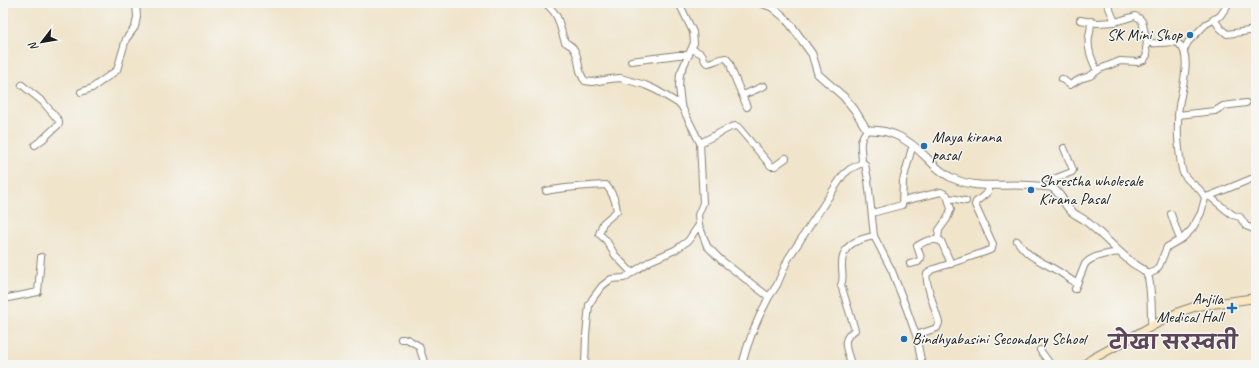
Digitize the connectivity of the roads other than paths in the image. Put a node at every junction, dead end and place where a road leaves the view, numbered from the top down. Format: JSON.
{"nodes":[{"id":1,"x":136,"y":3,"type":"edge"},
{"id":2,"x":545,"y":3,"type":"edge"},
{"id":3,"x":679,"y":3,"type":"edge"},
{"id":4,"x":761,"y":3,"type":"edge"},
{"id":5,"x":1107,"y":3,"type":"edge"},
{"id":6,"x":1229,"y":3,"type":"edge"},
{"id":7,"x":1214,"y":19,"type":"junction"},
{"id":8,"x":1080,"y":20,"type":"dead end"},
{"id":9,"x":1091,"y":21,"type":"junction"},
{"id":10,"x":1115,"y":22,"type":"junction"},
{"id":11,"x":1256,"y":30,"type":"edge"},
{"id":12,"x":1147,"y":42,"type":"junction"},
{"id":13,"x":1184,"y":50,"type":"junction"},
{"id":14,"x":690,"y":52,"type":"junction"},
{"id":15,"x":631,"y":61,"type":"dead end"},
{"id":16,"x":1097,"y":71,"type":"junction"},
{"id":17,"x":1062,"y":79,"type":"dead end"},
{"id":18,"x":22,"y":85,"type":"dead end"},
{"id":19,"x":764,"y":86,"type":"dead end"},
{"id":20,"x":81,"y":92,"type":"dead end"},
{"id":21,"x":743,"y":95,"type":"junction"},
{"id":22,"x":1246,"y":103,"type":"dead end"},
{"id":23,"x":681,"y":105,"type":"junction"},
{"id":24,"x":747,"y":107,"type":"dead end"},
{"id":25,"x":1178,"y":115,"type":"junction"},
{"id":26,"x":867,"y":130,"type":"junction"},
{"id":27,"x":700,"y":143,"type":"junction"},
{"id":28,"x":35,"y":145,"type":"dead end"},
{"id":29,"x":913,"y":146,"type":"junction"},
{"id":30,"x":1064,"y":148,"type":"dead end"},
{"id":31,"x":786,"y":158,"type":"dead end"},
{"id":32,"x":862,"y":163,"type":"junction"},
{"id":33,"x":1256,"y":177,"type":"edge"},
{"id":34,"x":988,"y":186,"type":"junction"},
{"id":35,"x":1051,"y":187,"type":"junction"},
{"id":36,"x":546,"y":190,"type":"dead end"},
{"id":37,"x":1207,"y":197,"type":"junction"},
{"id":38,"x":948,"y":199,"type":"junction"},
{"id":39,"x":903,"y":201,"type":"junction"},
{"id":40,"x":966,"y":201,"type":"dead end"},
{"id":41,"x":872,"y":213,"type":"junction"},
{"id":42,"x":1171,"y":214,"type":"dead end"},
{"id":43,"x":699,"y":225,"type":"junction"},
{"id":44,"x":1256,"y":230,"type":"edge"},
{"id":45,"x":874,"y":236,"type":"junction"},
{"id":46,"x":938,"y":240,"type":"junction"},
{"id":47,"x":1180,"y":240,"type":"junction"},
{"id":48,"x":1017,"y":241,"type":"dead end"},
{"id":49,"x":1119,"y":252,"type":"junction"},
{"id":50,"x":41,"y":256,"type":"dead end"},
{"id":51,"x":910,"y":264,"type":"dead end"},
{"id":52,"x":951,"y":264,"type":"junction"},
{"id":53,"x":632,"y":273,"type":"junction"},
{"id":54,"x":1147,"y":275,"type":"junction"},
{"id":55,"x":769,"y":298,"type":"junction"},
{"id":56,"x":1256,"y":298,"type":"edge"},
{"id":57,"x":3,"y":299,"type":"edge"},
{"id":58,"x":1152,"y":326,"type":"junction"},
{"id":59,"x":916,"y":335,"type":"junction"},
{"id":60,"x":401,"y":339,"type":"dead end"},
{"id":61,"x":1040,"y":350,"type":"dead end"},
{"id":62,"x":425,"y":365,"type":"edge"},
{"id":63,"x":585,"y":365,"type":"edge"},
{"id":64,"x":742,"y":365,"type":"edge"},
{"id":65,"x":852,"y":365,"type":"edge"},
{"id":66,"x":922,"y":365,"type":"edge"},
{"id":67,"x":1051,"y":365,"type":"edge"},
{"id":68,"x":1084,"y":365,"type":"edge"}],
"edges":[{"from":1,"to":20,"type":"street"},
{"from":2,"to":23,"type":"street"},
{"from":3,"to":14,"type":"street"},
{"from":4,"to":26,"type":"street"},
{"from":5,"to":10,"type":"street"},
{"from":6,"to":7,"type":"street"},
{"from":7,"to":11,"type":"street"},
{"from":7,"to":13,"type":"street"},
{"from":8,"to":9,"type":"street"},
{"from":9,"to":10,"type":"street"},
{"from":9,"to":16,"type":"street"},
{"from":10,"to":12,"type":"street"},
{"from":12,"to":13,"type":"street"},
{"from":12,"to":16,"type":"street"},
{"from":13,"to":25,"type":"street"},
{"from":14,"to":15,"type":"street"},
{"from":14,"to":21,"type":"street"},
{"from":14,"to":23,"type":"street"},
{"from":16,"to":17,"type":"street"},
{"from":18,"to":28,"type":"street"},
{"from":19,"to":21,"type":"street"},
{"from":21,"to":24,"type":"street"},
{"from":22,"to":25,"type":"street"},
{"from":23,"to":27,"type":"street"},
{"from":25,"to":37,"type":"street"},
{"from":26,"to":29,"type":"street"},
{"from":26,"to":32,"type":"street"},
{"from":27,"to":31,"type":"street"},
{"from":27,"to":43,"type":"street"},
{"from":29,"to":34,"type":"street"},
{"from":29,"to":39,"type":"street"},
{"from":30,"to":35,"type":"street"},
{"from":32,"to":41,"type":"street"},
{"from":32,"to":55,"type":"street"},
{"from":33,"to":37,"type":"street"},
{"from":34,"to":35,"type":"street"},
{"from":34,"to":52,"type":"street"},
{"from":35,"to":49,"type":"street"},
{"from":36,"to":53,"type":"street"},
{"from":37,"to":44,"type":"street"},
{"from":37,"to":47,"type":"street"},
{"from":38,"to":39,"type":"street"},
{"from":38,"to":40,"type":"street"},
{"from":38,"to":46,"type":"street"},
{"from":39,"to":41,"type":"street"},
{"from":41,"to":45,"type":"street"},
{"from":42,"to":47,"type":"street"},
{"from":43,"to":53,"type":"street"},
{"from":43,"to":55,"type":"street"},
{"from":45,"to":59,"type":"street"},
{"from":45,"to":65,"type":"street"},
{"from":46,"to":51,"type":"street"},
{"from":46,"to":52,"type":"street"},
{"from":47,"to":54,"type":"street"},
{"from":48,"to":49,"type":"street"},
{"from":49,"to":54,"type":"street"},
{"from":50,"to":57,"type":"street"},
{"from":52,"to":59,"type":"street"},
{"from":53,"to":63,"type":"street"},
{"from":54,"to":58,"type":"street"},
{"from":55,"to":64,"type":"street"},
{"from":56,"to":58,"type":"main road"},
{"from":58,"to":68,"type":"main road"},
{"from":59,"to":66,"type":"street"},
{"from":60,"to":62,"type":"street"},
{"from":61,"to":67,"type":"street"}]}
